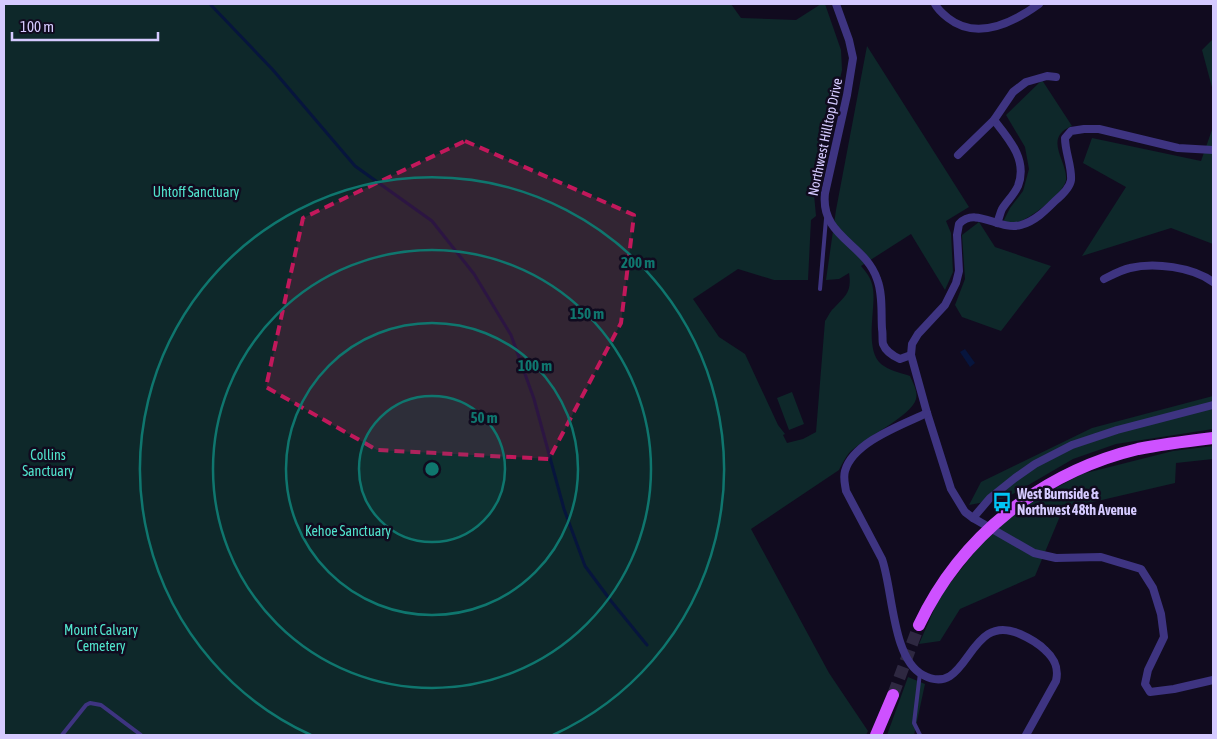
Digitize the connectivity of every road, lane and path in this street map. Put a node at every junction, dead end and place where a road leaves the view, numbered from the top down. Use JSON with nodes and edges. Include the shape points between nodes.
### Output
{"nodes":[{"id":1,"x":836,"y":4,"type":"edge"},
{"id":2,"x":935,"y":4,"type":"edge"},
{"id":3,"x":1039,"y":4,"type":"edge"},
{"id":4,"x":1056,"y":77,"type":"dead end"},
{"id":5,"x":994,"y":120,"type":"junction"},
{"id":6,"x":1213,"y":150,"type":"edge"},
{"id":7,"x":958,"y":155,"type":"dead end"},
{"id":8,"x":826,"y":216,"type":"junction"},
{"id":9,"x":997,"y":223,"type":"junction"},
{"id":10,"x":1104,"y":279,"type":"dead end"},
{"id":11,"x":1213,"y":282,"type":"edge"},
{"id":12,"x":820,"y":289,"type":"dead end"},
{"id":13,"x":911,"y":355,"type":"junction"},
{"id":14,"x":1213,"y":406,"type":"edge"},
{"id":15,"x":927,"y":413,"type":"junction"},
{"id":16,"x":1213,"y":438,"type":"edge"},
{"id":17,"x":973,"y":518,"type":"junction"},
{"id":18,"x":989,"y":527,"type":"junction"},
{"id":19,"x":919,"y":625,"type":"tunnel mouth"},
{"id":20,"x":920,"y":673,"type":"junction"},
{"id":21,"x":1213,"y":680,"type":"edge"},
{"id":22,"x":893,"y":694,"type":"tunnel mouth"},
{"id":23,"x":62,"y":735,"type":"edge"},
{"id":24,"x":142,"y":735,"type":"edge"},
{"id":25,"x":876,"y":735,"type":"edge"},
{"id":26,"x":920,"y":735,"type":"edge"},
{"id":27,"x":1026,"y":735,"type":"edge"}],
"edges":[{"from":1,"to":8,"type":"street","name":"Northwest Hilltop Drive","via":[[853,58],[824,193]]},
{"from":2,"to":3,"type":"street","via":[[953,22],[976,30],[1006,23]]},
{"from":4,"to":5,"type":"street","via":[[1026,82],[1013,92]]},
{"from":5,"to":7,"type":"street"},
{"from":5,"to":9,"type":"street","via":[[1015,148],[1020,164],[1018,186],[1002,208]]},
{"from":6,"to":9,"type":"street","via":[[1178,148],[1098,129],[1071,131],[1065,138],[1071,182],[1063,194],[1039,216],[1020,225],[1006,227]]},
{"from":8,"to":12,"type":"lane"},
{"from":8,"to":13,"type":"street","name":"Northwest Hilltop Drive","via":[[877,277],[883,345],[900,359]]},
{"from":9,"to":13,"type":"street","via":[[969,217],[959,224],[956,283],[945,305],[918,334],[912,344]]},
{"from":10,"to":11,"type":"street","via":[[1130,268],[1162,266],[1196,272]]},
{"from":13,"to":15,"type":"street"},
{"from":14,"to":17,"type":"street","via":[[1072,445],[1034,464],[1015,478],[990,498]]},
{"from":15,"to":17,"type":"street","via":[[951,488],[965,512]]},
{"from":15,"to":20,"type":"street","via":[[859,449],[848,464],[844,481],[886,570],[896,625],[906,656]]},
{"from":16,"to":18,"type":"main road","via":[[1138,449],[1102,460],[1047,486]]},
{"from":17,"to":18,"type":"street"},
{"from":18,"to":19,"type":"main road","via":[[951,570]]},
{"from":18,"to":21,"type":"street","via":[[1034,553],[1056,558],[1102,558],[1141,569],[1153,588],[1164,636],[1148,670],[1145,684],[1150,692]]},
{"from":20,"to":26,"type":"lane","via":[[914,723]]},
{"from":20,"to":27,"type":"street","via":[[938,679],[952,675],[979,641],[996,630],[1013,631],[1031,639],[1051,655],[1058,674],[1053,689]]},
{"from":22,"to":25,"type":"main road"},
{"from":23,"to":24,"type":"lane","via":[[86,705],[95,703],[101,704]]}]}
